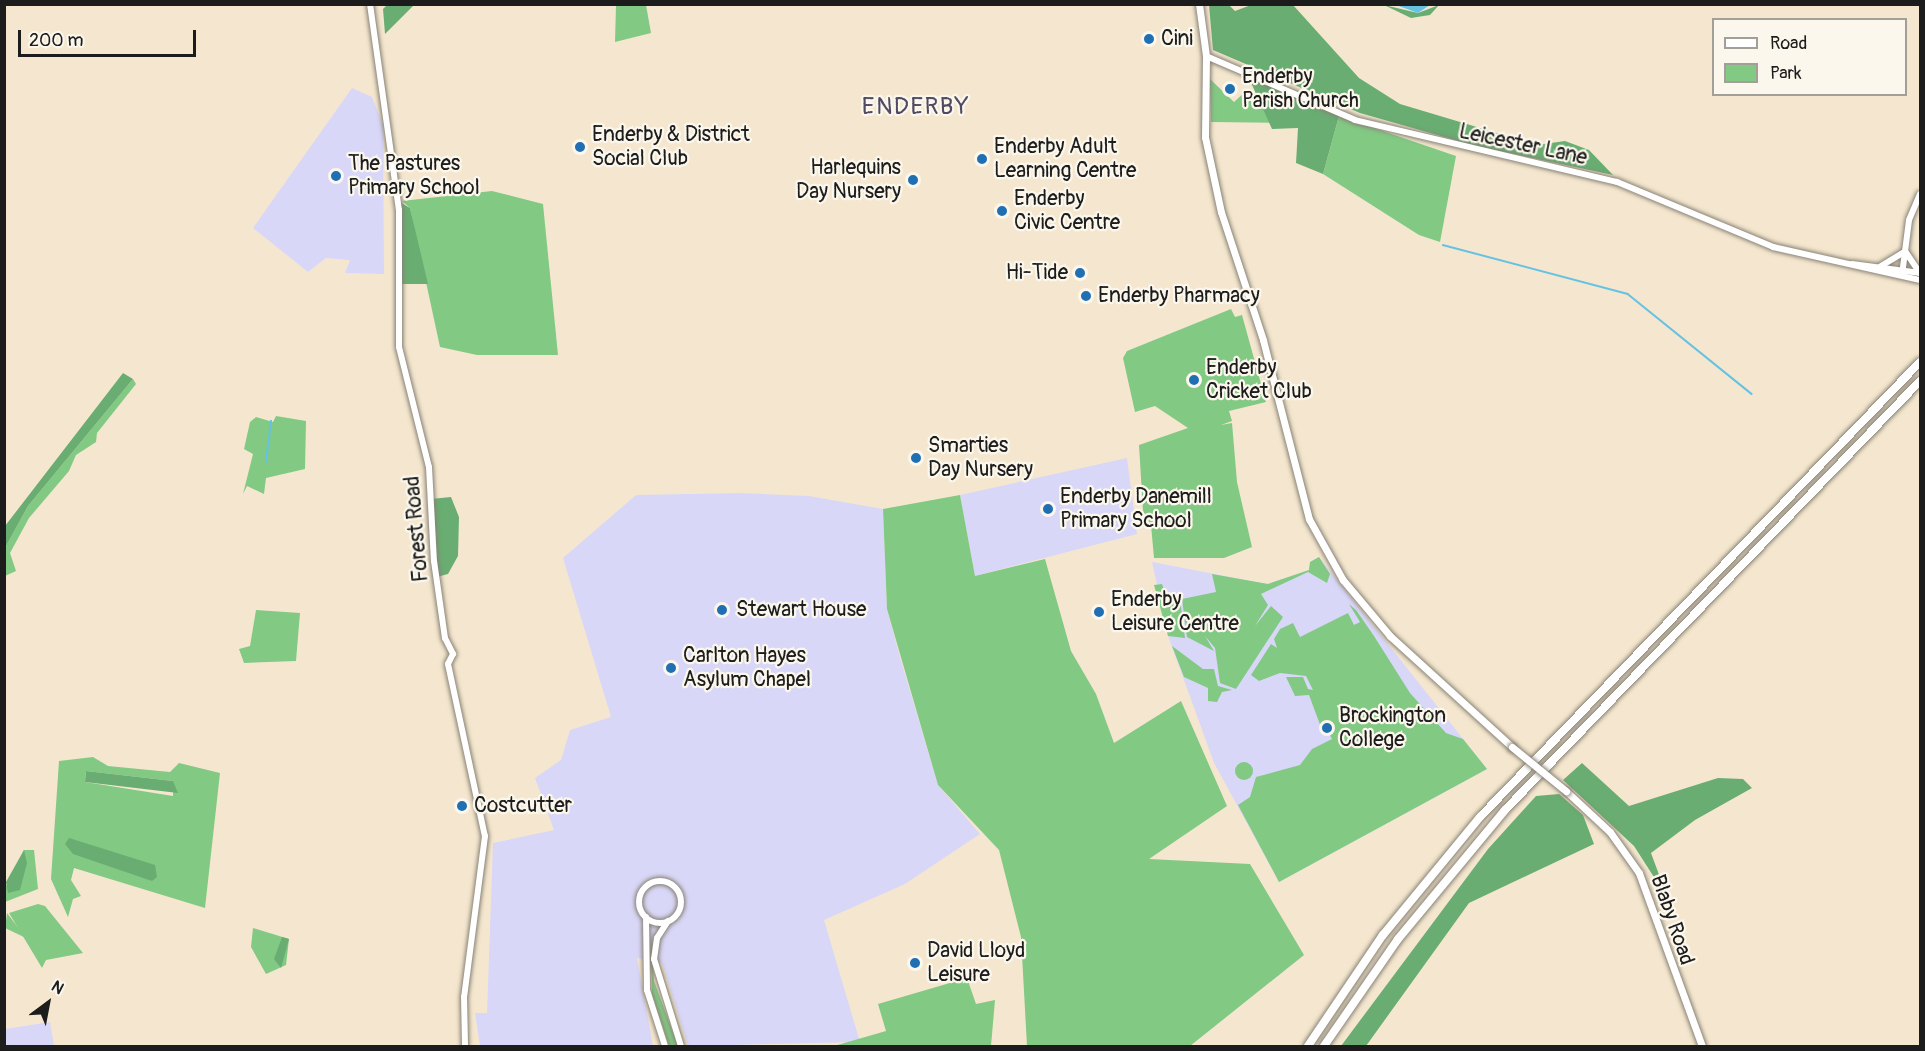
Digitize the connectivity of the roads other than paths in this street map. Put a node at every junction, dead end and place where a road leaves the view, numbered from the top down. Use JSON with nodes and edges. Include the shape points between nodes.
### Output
{"nodes":[{"id":1,"x":370,"y":4,"type":"edge"},
{"id":2,"x":1199,"y":4,"type":"edge"},
{"id":3,"x":1206,"y":56,"type":"junction"},
{"id":4,"x":1920,"y":194,"type":"edge"},
{"id":5,"x":1905,"y":251,"type":"junction"},
{"id":6,"x":1834,"y":262,"type":"junction"},
{"id":7,"x":1876,"y":267,"type":"junction"},
{"id":8,"x":1920,"y":273,"type":"edge"},
{"id":9,"x":1902,"y":274,"type":"junction"},
{"id":10,"x":1920,"y":280,"type":"edge"},
{"id":11,"x":1920,"y":362,"type":"edge"},
{"id":12,"x":1920,"y":381,"type":"edge"},
{"id":13,"x":646,"y":917,"type":"junction"},
{"id":14,"x":668,"y":921,"type":"junction"},
{"id":15,"x":465,"y":1047,"type":"edge"},
{"id":16,"x":665,"y":1047,"type":"edge"},
{"id":17,"x":681,"y":1047,"type":"edge"},
{"id":18,"x":1308,"y":1047,"type":"edge"},
{"id":19,"x":1324,"y":1047,"type":"edge"},
{"id":20,"x":1702,"y":1047,"type":"edge"}],
"edges":[{"from":1,"to":15,"type":"street","name":"Forest Road","via":[[399,210],[399,347],[429,467],[434,561],[445,638],[453,654],[448,664],[485,836],[464,997]]},
{"from":2,"to":3,"type":"main road","name":"Blaby Road"},
{"from":3,"to":6,"type":"street","name":"Leicester Lane","via":[[1355,120],[1617,182],[1773,248]]},
{"from":3,"to":20,"type":"main road","name":"Blaby Road","bridge":true,"via":[[1205,137],[1221,212],[1263,340],[1309,519],[1343,580],[1390,636],[1610,832],[1639,873]]},
{"from":4,"to":5,"type":"street","via":[[1909,220]]},
{"from":5,"to":7,"type":"street","via":[[1894,263]]},
{"from":5,"to":8,"type":"street"},
{"from":5,"to":9,"type":"street"},
{"from":6,"to":7,"type":"street","name":"Leicester Lane"},
{"from":6,"to":9,"type":"street","name":"Leicester Lane"},
{"from":7,"to":9,"type":"street","name":"Leicester Lane"},
{"from":8,"to":9,"type":"street","name":"Leicester Lane"},
{"from":9,"to":10,"type":"street","name":"Leicester Lane"},
{"from":11,"to":18,"type":"highway","via":[[1480,817],[1383,935]]},
{"from":12,"to":19,"type":"highway","via":[[1497,818],[1398,939]]},
{"from":13,"to":14,"type":"street"},
{"from":13,"to":14,"type":"street","via":[[641,892],[663,880],[681,897],[679,912]]},
{"from":13,"to":16,"type":"street","via":[[647,990]]},
{"from":14,"to":17,"type":"street","via":[[657,938],[655,965]]}]}
